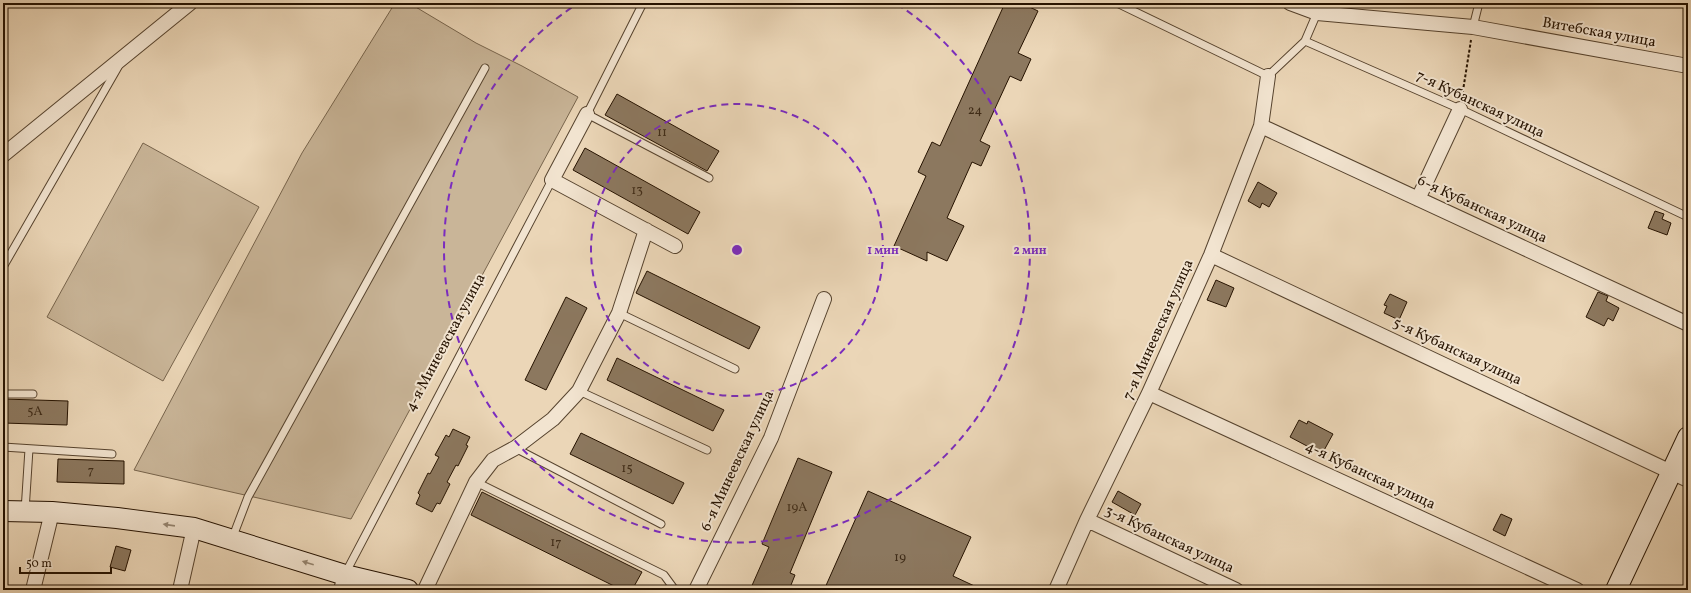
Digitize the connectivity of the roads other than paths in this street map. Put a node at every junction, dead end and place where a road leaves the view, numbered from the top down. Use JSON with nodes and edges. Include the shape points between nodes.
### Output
{"nodes":[{"id":1,"x":190,"y":3,"type":"edge"},
{"id":2,"x":642,"y":3,"type":"edge"},
{"id":3,"x":1117,"y":3,"type":"edge"},
{"id":4,"x":1290,"y":3,"type":"edge"},
{"id":5,"x":1479,"y":3,"type":"edge"},
{"id":6,"x":1317,"y":13,"type":"junction"},
{"id":7,"x":1473,"y":27,"type":"junction"},
{"id":8,"x":1305,"y":41,"type":"junction"},
{"id":9,"x":123,"y":58,"type":"junction"},
{"id":10,"x":1688,"y":66,"type":"edge"},
{"id":11,"x":485,"y":68,"type":"dead end"},
{"id":12,"x":1268,"y":76,"type":"junction"},
{"id":13,"x":1460,"y":109,"type":"junction"},
{"id":14,"x":587,"y":114,"type":"junction"},
{"id":15,"x":1261,"y":126,"type":"junction"},
{"id":16,"x":3,"y":155,"type":"edge"},
{"id":17,"x":709,"y":178,"type":"dead end"},
{"id":18,"x":552,"y":180,"type":"junction"},
{"id":19,"x":1418,"y":199,"type":"junction"},
{"id":20,"x":1688,"y":216,"type":"edge"},
{"id":21,"x":646,"y":230,"type":"junction"},
{"id":22,"x":675,"y":246,"type":"dead end"},
{"id":23,"x":1211,"y":255,"type":"junction"},
{"id":24,"x":3,"y":267,"type":"edge"},
{"id":25,"x":824,"y":299,"type":"dead end"},
{"id":26,"x":619,"y":313,"type":"junction"},
{"id":27,"x":1688,"y":324,"type":"edge"},
{"id":28,"x":735,"y":369,"type":"dead end"},
{"id":29,"x":579,"y":391,"type":"junction"},
{"id":30,"x":3,"y":394,"type":"edge"},
{"id":31,"x":33,"y":394,"type":"dead end"},
{"id":32,"x":1150,"y":394,"type":"junction"},
{"id":33,"x":1688,"y":437,"type":"edge"},
{"id":34,"x":3,"y":447,"type":"edge"},
{"id":35,"x":515,"y":448,"type":"junction"},
{"id":36,"x":29,"y":449,"type":"junction"},
{"id":37,"x":707,"y":450,"type":"dead end"},
{"id":38,"x":112,"y":454,"type":"dead end"},
{"id":39,"x":1680,"y":476,"type":"edge"},
{"id":40,"x":476,"y":482,"type":"junction"},
{"id":41,"x":3,"y":511,"type":"edge"},
{"id":42,"x":25,"y":511,"type":"junction"},
{"id":43,"x":52,"y":512,"type":"junction"},
{"id":44,"x":1087,"y":520,"type":"junction"},
{"id":45,"x":661,"y":524,"type":"dead end"},
{"id":46,"x":194,"y":528,"type":"junction"},
{"id":47,"x":232,"y":540,"type":"junction"},
{"id":48,"x":343,"y":582,"type":"edge"},
{"id":49,"x":33,"y":590,"type":"edge"},
{"id":50,"x":180,"y":590,"type":"edge"},
{"id":51,"x":408,"y":590,"type":"edge"},
{"id":52,"x":425,"y":590,"type":"edge"},
{"id":53,"x":675,"y":590,"type":"edge"},
{"id":54,"x":696,"y":590,"type":"edge"},
{"id":55,"x":1056,"y":590,"type":"edge"},
{"id":56,"x":1236,"y":590,"type":"edge"},
{"id":57,"x":1577,"y":590,"type":"edge"},
{"id":58,"x":1616,"y":590,"type":"edge"}],
"edges":[{"from":1,"to":9,"type":"street"},
{"from":2,"to":14,"type":"lane"},
{"from":3,"to":12,"type":"lane"},
{"from":4,"to":6,"type":"street","name":"Витебская улица"},
{"from":5,"to":7,"type":"lane"},
{"from":6,"to":7,"type":"street","name":"Витебская улица"},
{"from":6,"to":8,"type":"lane"},
{"from":7,"to":10,"type":"street","name":"Витебская улица"},
{"from":8,"to":12,"type":"lane"},
{"from":8,"to":13,"type":"lane","name":"7-я Кубанская улица"},
{"from":9,"to":16,"type":"street"},
{"from":9,"to":24,"type":"lane"},
{"from":11,"to":47,"type":"lane","via":[[248,497]]},
{"from":12,"to":15,"type":"street","name":"7-я Минеевская улица"},
{"from":13,"to":19,"type":"street"},
{"from":13,"to":20,"type":"lane","name":"7-я Кубанская улица"},
{"from":14,"to":17,"type":"lane"},
{"from":14,"to":18,"type":"street","name":"4-я Минеевская улица"},
{"from":15,"to":19,"type":"street","name":"6-я Кубанская улица"},
{"from":15,"to":23,"type":"street","name":"7-я Минеевская улица"},
{"from":18,"to":21,"type":"street"},
{"from":18,"to":48,"type":"lane","name":"4-я Минеевская улица"},
{"from":19,"to":27,"type":"street","name":"6-я Кубанская улица"},
{"from":21,"to":22,"type":"street"},
{"from":21,"to":26,"type":"street"},
{"from":23,"to":32,"type":"street","name":"7-я Минеевская улица"},
{"from":23,"to":39,"type":"street","name":"5-я Кубанская улица"},
{"from":25,"to":54,"type":"street","name":"6-я Минеевская улица","via":[[771,438]]},
{"from":26,"to":28,"type":"lane"},
{"from":26,"to":29,"type":"street"},
{"from":29,"to":35,"type":"street","via":[[553,419]]},
{"from":29,"to":37,"type":"lane"},
{"from":30,"to":31,"type":"lane"},
{"from":32,"to":44,"type":"street","name":"7-я Минеевская улица"},
{"from":32,"to":57,"type":"street","name":"4-я Кубанская улица"},
{"from":33,"to":39,"type":"street"},
{"from":34,"to":36,"type":"lane"},
{"from":35,"to":40,"type":"street","via":[[493,460]]},
{"from":35,"to":45,"type":"lane"},
{"from":36,"to":38,"type":"lane"},
{"from":36,"to":42,"type":"lane"},
{"from":39,"to":58,"type":"street"},
{"from":40,"to":52,"type":"street"},
{"from":40,"to":53,"type":"lane","via":[[664,576]]},
{"from":41,"to":42,"type":"street"},
{"from":42,"to":43,"type":"street"},
{"from":46,"to":43,"type":"street","one_way":true},
{"from":43,"to":49,"type":"street"},
{"from":44,"to":55,"type":"street","name":"7-я Минеевская улица"},
{"from":44,"to":56,"type":"street","name":"3-я Кубанская улица"},
{"from":46,"to":47,"type":"street"},
{"from":46,"to":50,"type":"street"},
{"from":48,"to":47,"type":"street","one_way":true},
{"from":48,"to":51,"type":"street"}]}
